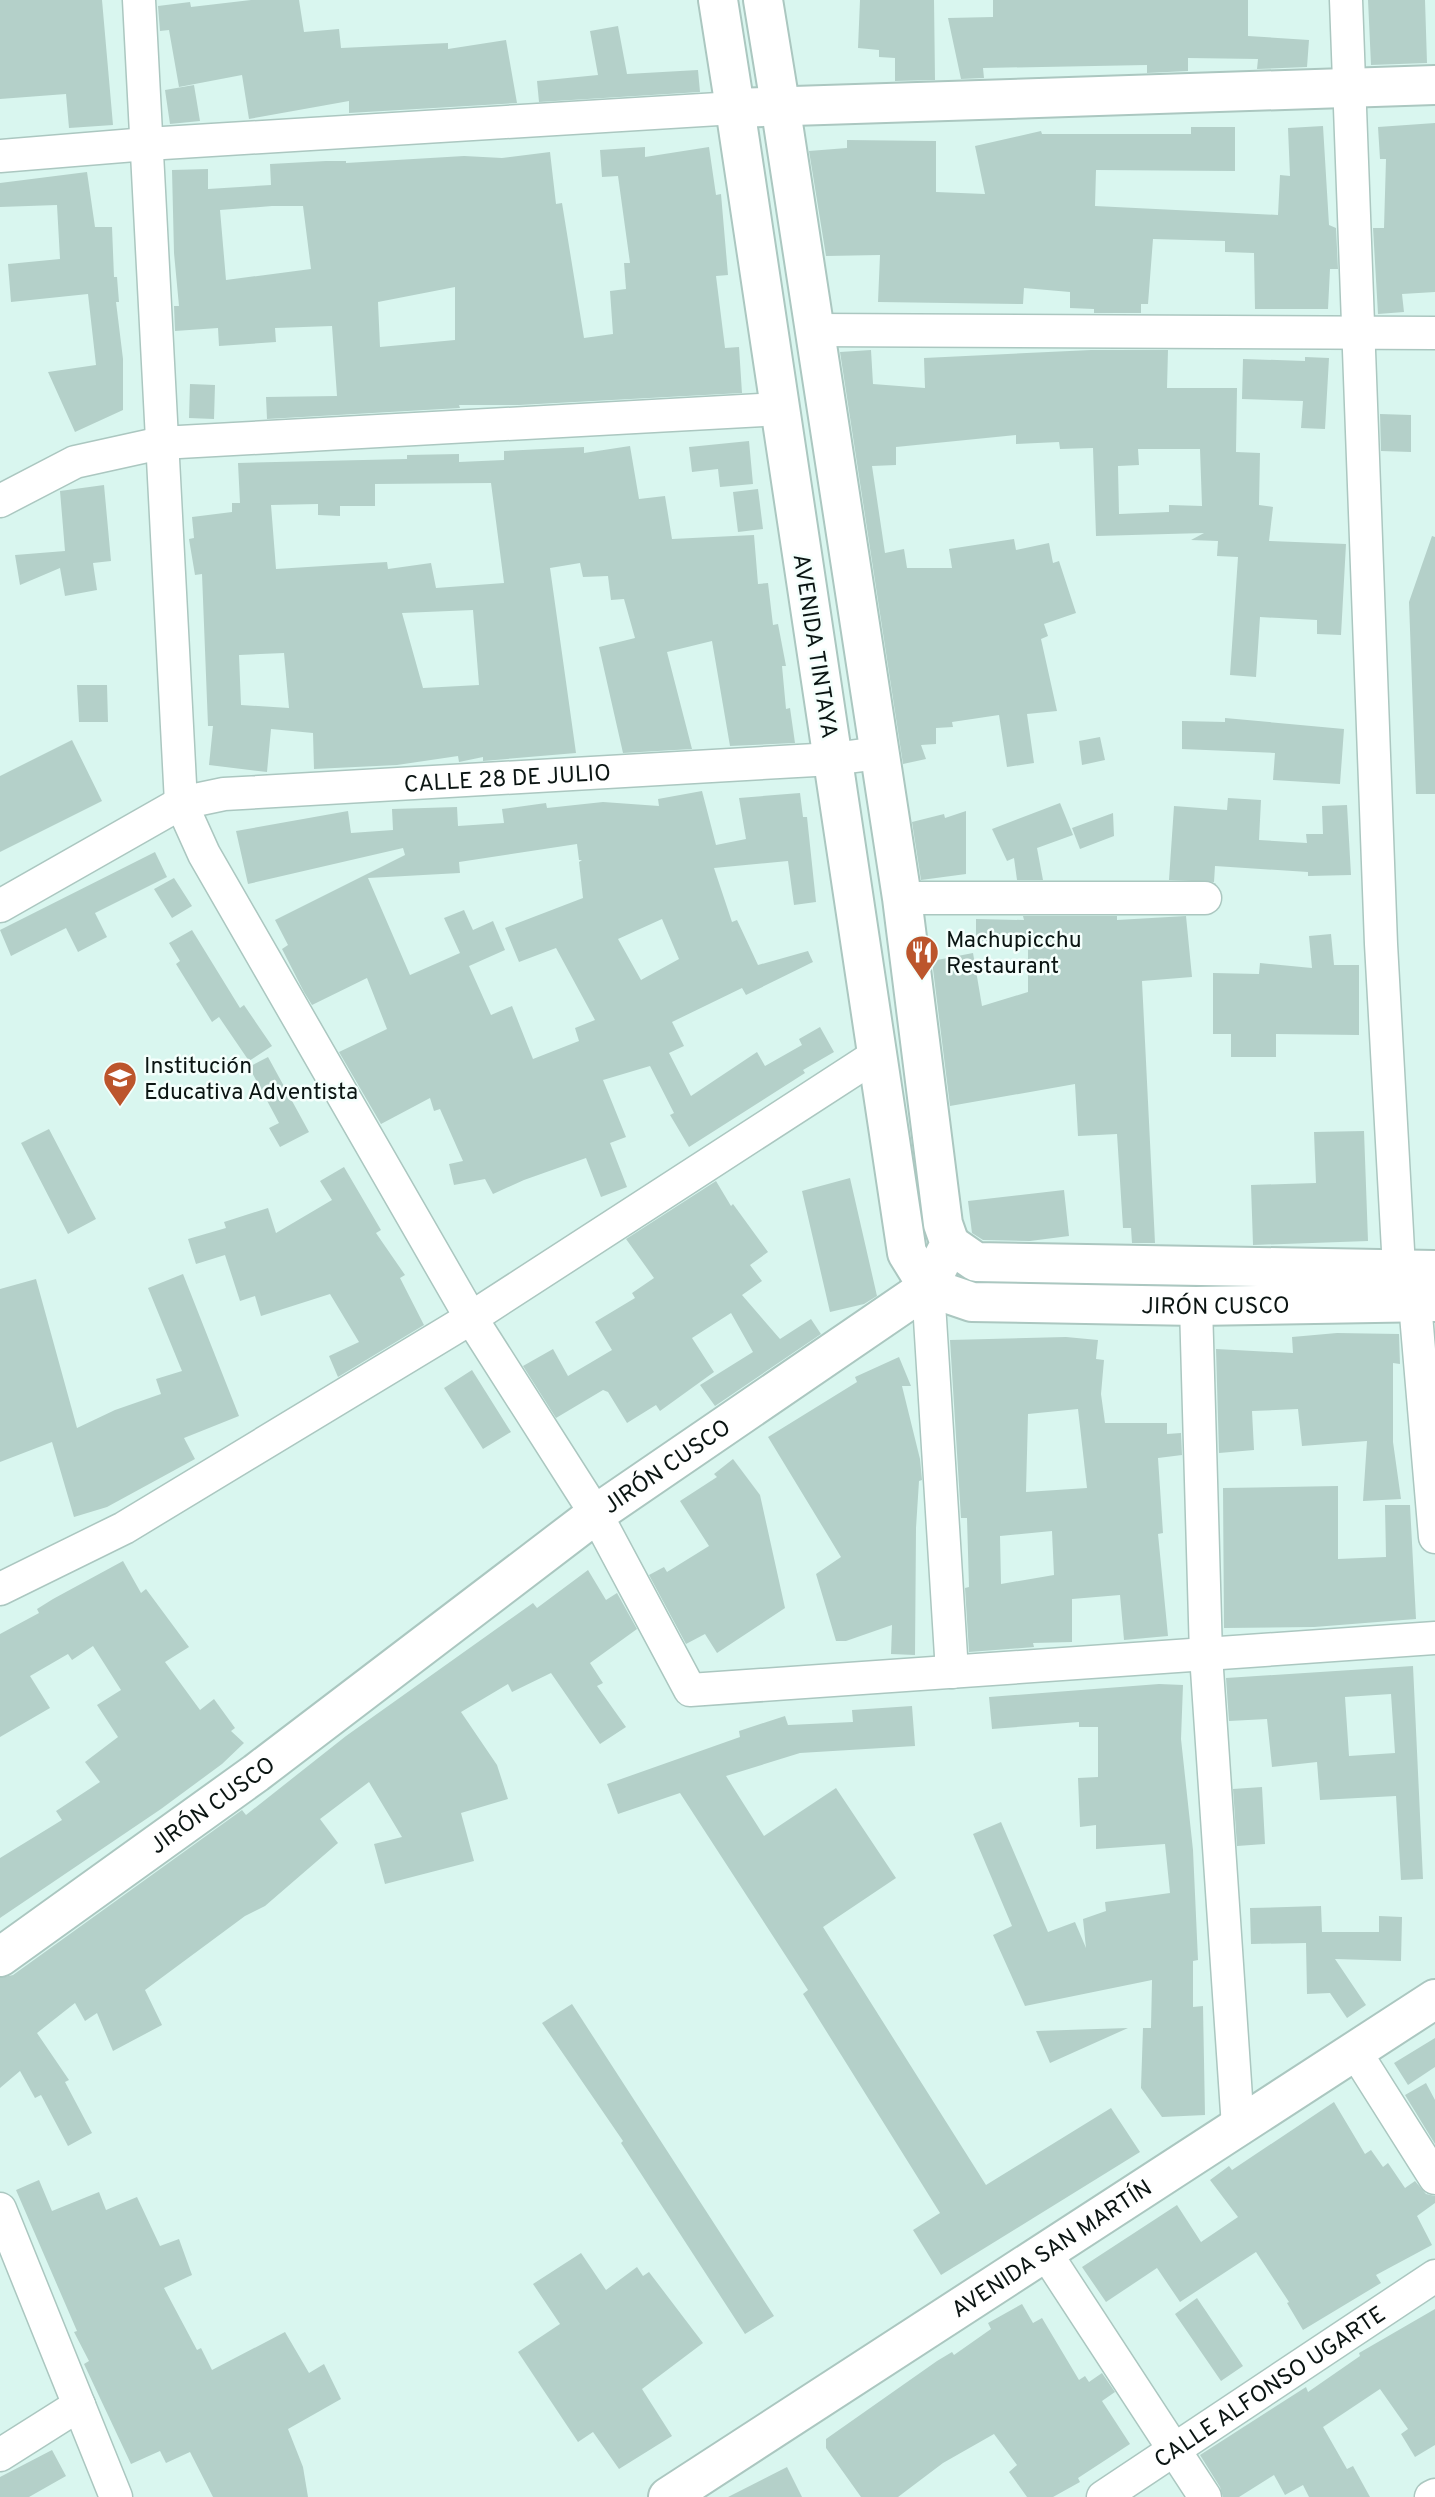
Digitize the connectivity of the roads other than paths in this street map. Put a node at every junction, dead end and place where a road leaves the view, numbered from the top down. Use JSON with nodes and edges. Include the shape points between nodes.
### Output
{"nodes":[{"id":1,"x":139,"y":0,"type":"edge"},
{"id":2,"x":718,"y":0,"type":"edge"},
{"id":3,"x":763,"y":0,"type":"edge"},
{"id":4,"x":1346,"y":0,"type":"edge"},
{"id":5,"x":1435,"y":85,"type":"edge"},
{"id":6,"x":1350,"y":88,"type":"junction"},
{"id":7,"x":780,"y":104,"type":"junction"},
{"id":8,"x":735,"y":108,"type":"junction"},
{"id":9,"x":147,"y":144,"type":"junction"},
{"id":10,"x":0,"y":156,"type":"edge"},
{"id":11,"x":814,"y":330,"type":"junction"},
{"id":12,"x":1359,"y":333,"type":"junction"},
{"id":13,"x":1435,"y":333,"type":"edge"},
{"id":14,"x":780,"y":409,"type":"junction"},
{"id":15,"x":161,"y":443,"type":"junction"},
{"id":16,"x":0,"y":501,"type":"edge"},
{"id":17,"x":879,"y":753,"type":"junction"},
{"id":18,"x":833,"y":759,"type":"junction"},
{"id":19,"x":181,"y":803,"type":"junction"},
{"id":20,"x":902,"y":898,"type":"junction"},
{"id":21,"x":1205,"y":898,"type":"dead end"},
{"id":22,"x":0,"y":906,"type":"edge"},
{"id":23,"x":875,"y":1056,"type":"junction"},
{"id":24,"x":950,"y":1244,"type":"junction"},
{"id":25,"x":1417,"y":1269,"type":"edge"},
{"id":26,"x":928,"y":1287,"type":"junction"},
{"id":27,"x":1425,"y":1303,"type":"edge"},
{"id":28,"x":1196,"y":1306,"type":"junction"},
{"id":29,"x":471,"y":1318,"type":"junction"},
{"id":30,"x":596,"y":1514,"type":"junction"},
{"id":31,"x":1435,"y":1536,"type":"edge"},
{"id":32,"x":0,"y":1589,"type":"edge"},
{"id":33,"x":1435,"y":1638,"type":"edge"},
{"id":34,"x":1206,"y":1655,"type":"junction"},
{"id":35,"x":952,"y":1672,"type":"junction"},
{"id":36,"x":0,"y":1957,"type":"edge"},
{"id":37,"x":1435,"y":1999,"type":"edge"},
{"id":38,"x":1356,"y":2053,"type":"junction"},
{"id":39,"x":1238,"y":2127,"type":"junction"},
{"id":40,"x":1435,"y":2178,"type":"edge"},
{"id":41,"x":0,"y":2208,"type":"edge"},
{"id":42,"x":1045,"y":2252,"type":"junction"},
{"id":43,"x":1435,"y":2276,"type":"edge"},
{"id":44,"x":79,"y":2404,"type":"junction"},
{"id":45,"x":1174,"y":2451,"type":"junction"},
{"id":46,"x":0,"y":2455,"type":"edge"},
{"id":47,"x":117,"y":2497,"type":"edge"},
{"id":48,"x":668,"y":2497,"type":"edge"},
{"id":49,"x":1103,"y":2497,"type":"edge"},
{"id":50,"x":1205,"y":2497,"type":"edge"}],
"edges":[{"from":1,"to":9,"type":"street"},
{"from":2,"to":8,"type":"main road","name":"AVENIDA TINTAYA"},
{"from":3,"to":7,"type":"main road","name":"AVENIDA TINTAYA"},
{"from":4,"to":6,"type":"street"},
{"from":5,"to":6,"type":"main road"},
{"from":6,"to":7,"type":"main road"},
{"from":6,"to":12,"type":"street"},
{"from":7,"to":8,"type":"main road"},
{"from":7,"to":11,"type":"main road","name":"AVENIDA TINTAYA"},
{"from":8,"to":9,"type":"street"},
{"from":8,"to":14,"type":"main road","name":"AVENIDA TINTAYA"},
{"from":9,"to":10,"type":"street"},
{"from":9,"to":15,"type":"street"},
{"from":11,"to":12,"type":"street"},
{"from":11,"to":17,"type":"main road","name":"AVENIDA TINTAYA"},
{"from":12,"to":13,"type":"street"},
{"from":12,"to":25,"type":"street","via":[[1381,944]]},
{"from":14,"to":15,"type":"street"},
{"from":14,"to":18,"type":"main road","name":"AVENIDA TINTAYA"},
{"from":15,"to":16,"type":"street","via":[[75,462]]},
{"from":15,"to":19,"type":"street"},
{"from":17,"to":18,"type":"street","name":"CALLE 28 DE JULIO"},
{"from":17,"to":20,"type":"main road","name":"AVENIDA TINTAYA"},
{"from":18,"to":19,"type":"street","name":"CALLE 28 DE JULIO","via":[[224,794]]},
{"from":18,"to":23,"type":"main road","name":"AVENIDA TINTAYA"},
{"from":19,"to":22,"type":"street","name":"CALLE 28 DE JULIO"},
{"from":19,"to":29,"type":"street","via":[[204,854]]},
{"from":20,"to":21,"type":"street"},
{"from":20,"to":24,"type":"main road","name":"AVENIDA TINTAYA","via":[[943,1224]]},
{"from":23,"to":26,"type":"main road","name":"AVENIDA TINTAYA","via":[[907,1253]]},
{"from":23,"to":29,"type":"street"},
{"from":24,"to":25,"type":"main road","name":"JIRÓN CUSCO","via":[[976,1262]]},
{"from":24,"to":26,"type":"main road"},
{"from":26,"to":28,"type":"main road","name":"JIRÓN CUSCO","via":[[972,1303]]},
{"from":26,"to":30,"type":"main road","name":"JIRÓN CUSCO"},
{"from":26,"to":35,"type":"street"},
{"from":27,"to":28,"type":"main road","name":"JIRÓN CUSCO"},
{"from":27,"to":31,"type":"street"},
{"from":28,"to":34,"type":"street"},
{"from":29,"to":30,"type":"street"},
{"from":29,"to":32,"type":"street","via":[[124,1528]]},
{"from":30,"to":35,"type":"street","via":[[690,1690]]},
{"from":30,"to":36,"type":"main road","name":"JIRÓN CUSCO","via":[[256,1773]]},
{"from":33,"to":34,"type":"street"},
{"from":34,"to":35,"type":"street"},
{"from":34,"to":39,"type":"street"},
{"from":37,"to":38,"type":"main road","name":"AVENIDA SAN MARTÍN"},
{"from":38,"to":39,"type":"main road","name":"AVENIDA SAN MARTÍN"},
{"from":38,"to":40,"type":"street"},
{"from":39,"to":42,"type":"main road","name":"AVENIDA SAN MARTÍN"},
{"from":41,"to":44,"type":"street"},
{"from":42,"to":45,"type":"street"},
{"from":42,"to":48,"type":"main road","name":"AVENIDA SAN MARTÍN"},
{"from":43,"to":45,"type":"street","name":"CALLE ALFONSO UGARTE"},
{"from":44,"to":46,"type":"street"},
{"from":44,"to":47,"type":"street"},
{"from":45,"to":49,"type":"street","name":"CALLE ALFONSO UGARTE"},
{"from":45,"to":50,"type":"street"}]}
